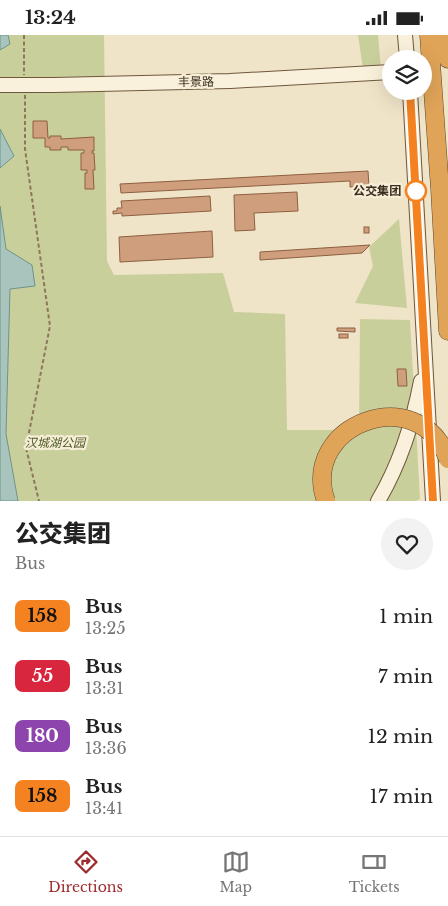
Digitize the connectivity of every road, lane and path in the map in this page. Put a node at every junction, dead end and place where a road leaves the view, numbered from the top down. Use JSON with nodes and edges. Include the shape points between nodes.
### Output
{"nodes":[{"id":1,"x":24,"y":35,"type":"edge"},
{"id":2,"x":406,"y":35,"type":"edge"},
{"id":3,"x":429,"y":35,"type":"edge"},
{"id":4,"x":446,"y":35,"type":"edge"},
{"id":5,"x":407,"y":50,"type":"edge"},
{"id":6,"x":448,"y":59,"type":"edge"},
{"id":7,"x":382,"y":72,"type":"edge"},
{"id":8,"x":24,"y":83,"type":"dead end"},
{"id":9,"x":0,"y":85,"type":"edge"},
{"id":10,"x":24,"y":92,"type":"dead end"},
{"id":11,"x":410,"y":100,"type":"edge"},
{"id":12,"x":448,"y":331,"type":"edge"},
{"id":13,"x":425,"y":361,"type":"junction"},
{"id":14,"x":448,"y":459,"type":"edge"},
{"id":15,"x":38,"y":501,"type":"edge"},
{"id":16,"x":326,"y":501,"type":"edge"},
{"id":17,"x":378,"y":501,"type":"edge"},
{"id":18,"x":433,"y":501,"type":"edge"}],
"edges":[{"from":1,"to":8,"type":"path"},
{"from":2,"to":5,"type":"main road"},
{"from":3,"to":12,"type":"highway"},
{"from":4,"to":6,"type":"highway"},
{"from":7,"to":9,"type":"main road","name":"丰景路","bridge":true,"via":[[230,81]]},
{"from":10,"to":15,"type":"path","via":[[25,149],[50,326],[26,448]]},
{"from":11,"to":13,"type":"main road"},
{"from":13,"to":17,"type":"main road","via":[[412,423],[401,456]]},
{"from":13,"to":18,"type":"main road"},
{"from":14,"to":16,"type":"highway","bridge":true,"via":[[440,443],[424,427],[403,418],[369,419],[349,429],[333,445],[322,477]]}]}
